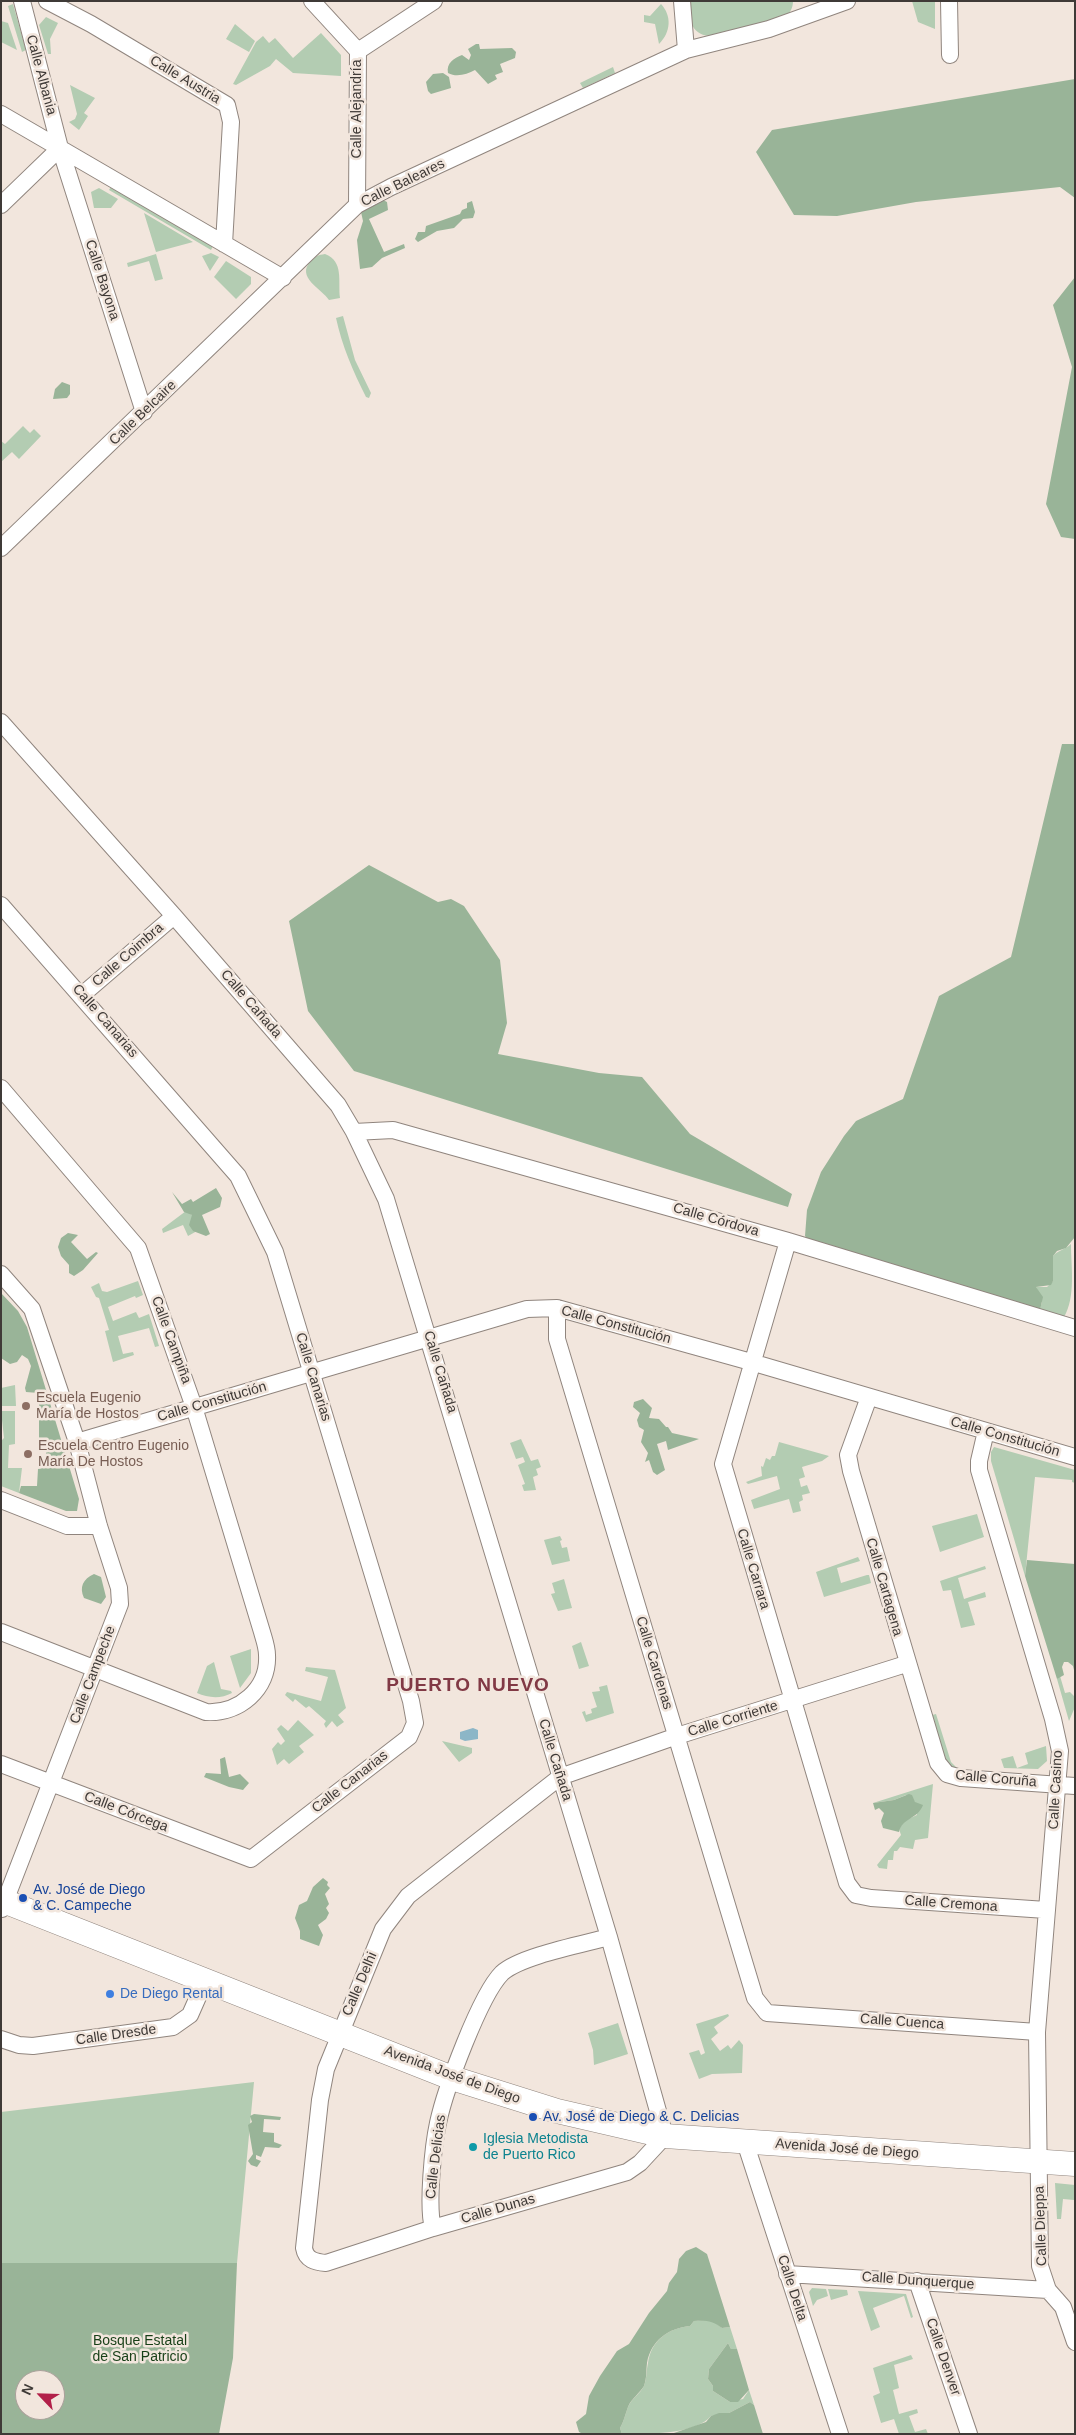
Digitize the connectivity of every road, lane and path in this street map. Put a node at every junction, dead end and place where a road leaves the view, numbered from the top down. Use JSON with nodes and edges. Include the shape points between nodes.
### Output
{"nodes":[{"id":1,"x":22,"y":1,"type":"edge"},
{"id":2,"x":47,"y":1,"type":"edge"},
{"id":3,"x":312,"y":1,"type":"edge"},
{"id":4,"x":434,"y":1,"type":"edge"},
{"id":5,"x":682,"y":1,"type":"edge"},
{"id":6,"x":847,"y":1,"type":"edge"},
{"id":7,"x":949,"y":1,"type":"edge"},
{"id":8,"x":686,"y":50,"type":"junction"},
{"id":9,"x":358,"y":51,"type":"junction"},
{"id":10,"x":950,"y":55,"type":"dead end"},
{"id":11,"x":1,"y":114,"type":"edge"},
{"id":12,"x":60,"y":148,"type":"junction"},
{"id":13,"x":1,"y":204,"type":"edge"},
{"id":14,"x":357,"y":205,"type":"junction"},
{"id":15,"x":224,"y":244,"type":"junction"},
{"id":16,"x":283,"y":278,"type":"junction"},
{"id":17,"x":144,"y":412,"type":"junction"},
{"id":18,"x":1,"y":548,"type":"edge"},
{"id":19,"x":1,"y":722,"type":"edge"},
{"id":20,"x":1,"y":906,"type":"edge"},
{"id":21,"x":174,"y":916,"type":"junction"},
{"id":22,"x":82,"y":995,"type":"junction"},
{"id":23,"x":1,"y":1088,"type":"edge"},
{"id":24,"x":354,"y":1132,"type":"junction"},
{"id":25,"x":788,"y":1240,"type":"junction"},
{"id":26,"x":1,"y":1274,"type":"edge"},
{"id":27,"x":557,"y":1308,"type":"junction"},
{"id":28,"x":1075,"y":1328,"type":"edge"},
{"id":29,"x":430,"y":1338,"type":"junction"},
{"id":30,"x":751,"y":1362,"type":"junction"},
{"id":31,"x":312,"y":1373,"type":"junction"},
{"id":32,"x":869,"y":1397,"type":"junction"},
{"id":33,"x":194,"y":1407,"type":"junction"},
{"id":34,"x":986,"y":1431,"type":"junction"},
{"id":35,"x":77,"y":1442,"type":"junction"},
{"id":36,"x":1075,"y":1457,"type":"edge"},
{"id":37,"x":1,"y":1500,"type":"edge"},
{"id":38,"x":99,"y":1526,"type":"junction"},
{"id":39,"x":1,"y":1632,"type":"edge"},
{"id":40,"x":906,"y":1664,"type":"junction"},
{"id":41,"x":96,"y":1670,"type":"junction"},
{"id":42,"x":794,"y":1701,"type":"junction"},
{"id":43,"x":677,"y":1736,"type":"junction"},
{"id":44,"x":1,"y":1764,"type":"edge"},
{"id":45,"x":947,"y":1774,"type":"joint"},
{"id":46,"x":560,"y":1777,"type":"junction"},
{"id":47,"x":51,"y":1784,"type":"junction"},
{"id":48,"x":1067,"y":1785,"type":"edge"},
{"id":49,"x":251,"y":1859,"type":"joint"},
{"id":50,"x":856,"y":1895,"type":"joint"},
{"id":51,"x":2,"y":1905,"type":"edge"},
{"id":52,"x":1046,"y":1910,"type":"junction"},
{"id":53,"x":609,"y":1937,"type":"junction"},
{"id":54,"x":205,"y":1981,"type":"junction"},
{"id":55,"x":768,"y":2012,"type":"joint"},
{"id":56,"x":1037,"y":2032,"type":"junction"},
{"id":57,"x":339,"y":2034,"type":"junction"},
{"id":58,"x":1,"y":2039,"type":"edge"},
{"id":59,"x":452,"y":2078,"type":"junction"},
{"id":60,"x":665,"y":2136,"type":"junction"},
{"id":61,"x":745,"y":2142,"type":"junction"},
{"id":62,"x":1039,"y":2161,"type":"junction"},
{"id":63,"x":1075,"y":2164,"type":"edge"},
{"id":64,"x":433,"y":2228,"type":"junction"},
{"id":65,"x":319,"y":2262,"type":"joint"},
{"id":66,"x":787,"y":2274,"type":"junction"},
{"id":67,"x":917,"y":2280,"type":"junction"},
{"id":68,"x":1048,"y":2290,"type":"junction"},
{"id":69,"x":1069,"y":2307,"type":"edge"},
{"id":70,"x":1075,"y":2342,"type":"edge"},
{"id":71,"x":840,"y":2434,"type":"edge"},
{"id":72,"x":969,"y":2434,"type":"edge"}],
"edges":[{"from":1,"to":12,"type":"street","name":"Calle Albania"},
{"from":2,"to":15,"type":"street","name":"Calle Austria","via":[[227,105],[231,122]]},
{"from":3,"to":9,"type":"street","name":"Calle Alejandría"},
{"from":4,"to":9,"type":"street"},
{"from":5,"to":8,"type":"street"},
{"from":6,"to":8,"type":"street","name":"Calle Baleares","via":[[769,29]]},
{"from":7,"to":10,"type":"street"},
{"from":8,"to":14,"type":"street","name":"Calle Baleares"},
{"from":9,"to":14,"type":"street","name":"Calle Alejandría"},
{"from":11,"to":12,"type":"street"},
{"from":12,"to":13,"type":"street"},
{"from":12,"to":15,"type":"street"},
{"from":12,"to":17,"type":"street","name":"Calle Bayona"},
{"from":14,"to":16,"type":"street","name":"Calle Baleares"},
{"from":15,"to":16,"type":"street"},
{"from":16,"to":17,"type":"street","name":"Calle Belcaire"},
{"from":17,"to":18,"type":"street","name":"Calle Belcaire"},
{"from":19,"to":21,"type":"street","name":"Calle Cañada"},
{"from":20,"to":22,"type":"street","name":"Calle Canarias"},
{"from":21,"to":22,"type":"street","name":"Calle Coimbra"},
{"from":21,"to":24,"type":"street","name":"Calle Cañada","via":[[338,1105]]},
{"from":22,"to":31,"type":"street","name":"Calle Canarias","via":[[238,1176],[275,1252]]},
{"from":23,"to":33,"type":"street","name":"Calle Campiña","via":[[138,1248]]},
{"from":24,"to":25,"type":"street","name":"Calle Córdova","via":[[393,1130]]},
{"from":24,"to":29,"type":"street","name":"Calle Cañada","via":[[386,1198]]},
{"from":25,"to":28,"type":"street","name":"Calle Córdova"},
{"from":25,"to":30,"type":"street","name":"Calle Carrara"},
{"from":26,"to":35,"type":"street","via":[[32,1309]]},
{"from":27,"to":29,"type":"street","name":"Calle Constitución","via":[[528,1309]]},
{"from":27,"to":30,"type":"street","name":"Calle Constitución"},
{"from":27,"to":43,"type":"street","name":"Calle Cardenas","via":[[557,1340]]},
{"from":29,"to":31,"type":"street","name":"Calle Constitución"},
{"from":29,"to":46,"type":"street","name":"Calle Cañada"},
{"from":30,"to":32,"type":"street","name":"Calle Constitución"},
{"from":30,"to":42,"type":"street","name":"Calle Carrara","via":[[723,1457],[724,1471]]},
{"from":31,"to":33,"type":"street","name":"Calle Constitución"},
{"from":31,"to":49,"type":"street","name":"Calle Canarias","via":[[415,1722],[409,1737]]},
{"from":32,"to":34,"type":"street","name":"Calle Constitución"},
{"from":32,"to":40,"type":"street","name":"Calle Cartagena","via":[[848,1455]]},
{"from":33,"to":35,"type":"street","name":"Calle Constitución"},
{"from":33,"to":41,"type":"street","name":"Calle Campiña","via":[[262,1632],[267,1655],[264,1677],[250,1698],[216,1712],[196,1709]]},
{"from":34,"to":36,"type":"street","name":"Calle Constitución"},
{"from":34,"to":48,"type":"street","name":"Calle Casino","via":[[979,1470],[1053,1719]]},
{"from":35,"to":38,"type":"street","name":"Calle Campeche"},
{"from":37,"to":38,"type":"street","via":[[67,1526]]},
{"from":38,"to":41,"type":"street","name":"Calle Campeche","via":[[119,1588],[120,1604]]},
{"from":39,"to":41,"type":"street"},
{"from":40,"to":42,"type":"street","name":"Calle Corriente"},
{"from":40,"to":45,"type":"street","name":"Calle Cartagena","via":[[938,1764]]},
{"from":41,"to":47,"type":"street","name":"Calle Campeche"},
{"from":42,"to":43,"type":"street","name":"Calle Corriente"},
{"from":42,"to":50,"type":"street","name":"Calle Carrara","via":[[847,1883]]},
{"from":43,"to":46,"type":"street","name":"Calle Corriente"},
{"from":43,"to":55,"type":"street","name":"Calle Cardenas","via":[[755,1998]]},
{"from":44,"to":47,"type":"street","name":"Calle Córcega"},
{"from":45,"to":48,"type":"street","name":"Calle Coruña","via":[[961,1778]]},
{"from":46,"to":53,"type":"street","name":"Calle Cañada"},
{"from":46,"to":57,"type":"street","name":"Calle Delhi","via":[[400,1905],[384,1929]]},
{"from":47,"to":49,"type":"street","name":"Calle Córcega"},
{"from":47,"to":51,"type":"street","name":"Calle Campeche"},
{"from":48,"to":52,"type":"street","name":"Calle Casino"},
{"from":50,"to":52,"type":"street","name":"Calle Cremona"},
{"from":51,"to":54,"type":"main road","name":"Avenida José de Diego"},
{"from":52,"to":56,"type":"street","name":"Calle Casino"},
{"from":53,"to":59,"type":"street","name":"Calle Delicias","via":[[524,1961],[502,1973],[482,2003]]},
{"from":53,"to":60,"type":"street","name":"Calle Cañada"},
{"from":54,"to":57,"type":"main road","name":"Avenida José de Diego"},
{"from":54,"to":58,"type":"street","name":"Calle Dresde","via":[[190,2015],[173,2027],[33,2046]]},
{"from":55,"to":56,"type":"street","name":"Calle Cuenca"},
{"from":56,"to":62,"type":"street","name":"Calle Casino"},
{"from":57,"to":59,"type":"main road","name":"Avenida José de Diego"},
{"from":57,"to":65,"type":"street","name":"Calle Delhi","via":[[326,2069],[320,2100],[304,2248],[308,2257]]},
{"from":59,"to":60,"type":"main road","name":"Avenida José de Diego","via":[[557,2111]]},
{"from":59,"to":64,"type":"street","name":"Calle Delicias","via":[[438,2124],[430,2209]]},
{"from":60,"to":61,"type":"main road","name":"Avenida José de Diego"},
{"from":60,"to":64,"type":"street","name":"Calle Dunas","via":[[627,2172]]},
{"from":61,"to":62,"type":"main road","name":"Avenida José de Diego"},
{"from":61,"to":66,"type":"street","name":"Calle Delta"},
{"from":62,"to":63,"type":"main road","name":"Avenida José de Diego"},
{"from":62,"to":68,"type":"street","name":"Calle Dieppa","via":[[1040,2266]]},
{"from":64,"to":65,"type":"street","name":"Calle Dunas","via":[[326,2263]]},
{"from":66,"to":67,"type":"street","name":"Calle Dunquerque"},
{"from":66,"to":71,"type":"street","name":"Calle Delta"},
{"from":67,"to":68,"type":"street","name":"Calle Dunquerque"},
{"from":67,"to":72,"type":"street","name":"Calle Denver"},
{"from":68,"to":69,"type":"street","name":"Calle Dieppa"},
{"from":69,"to":70,"type":"street","name":"Calle Dieppa"}]}
